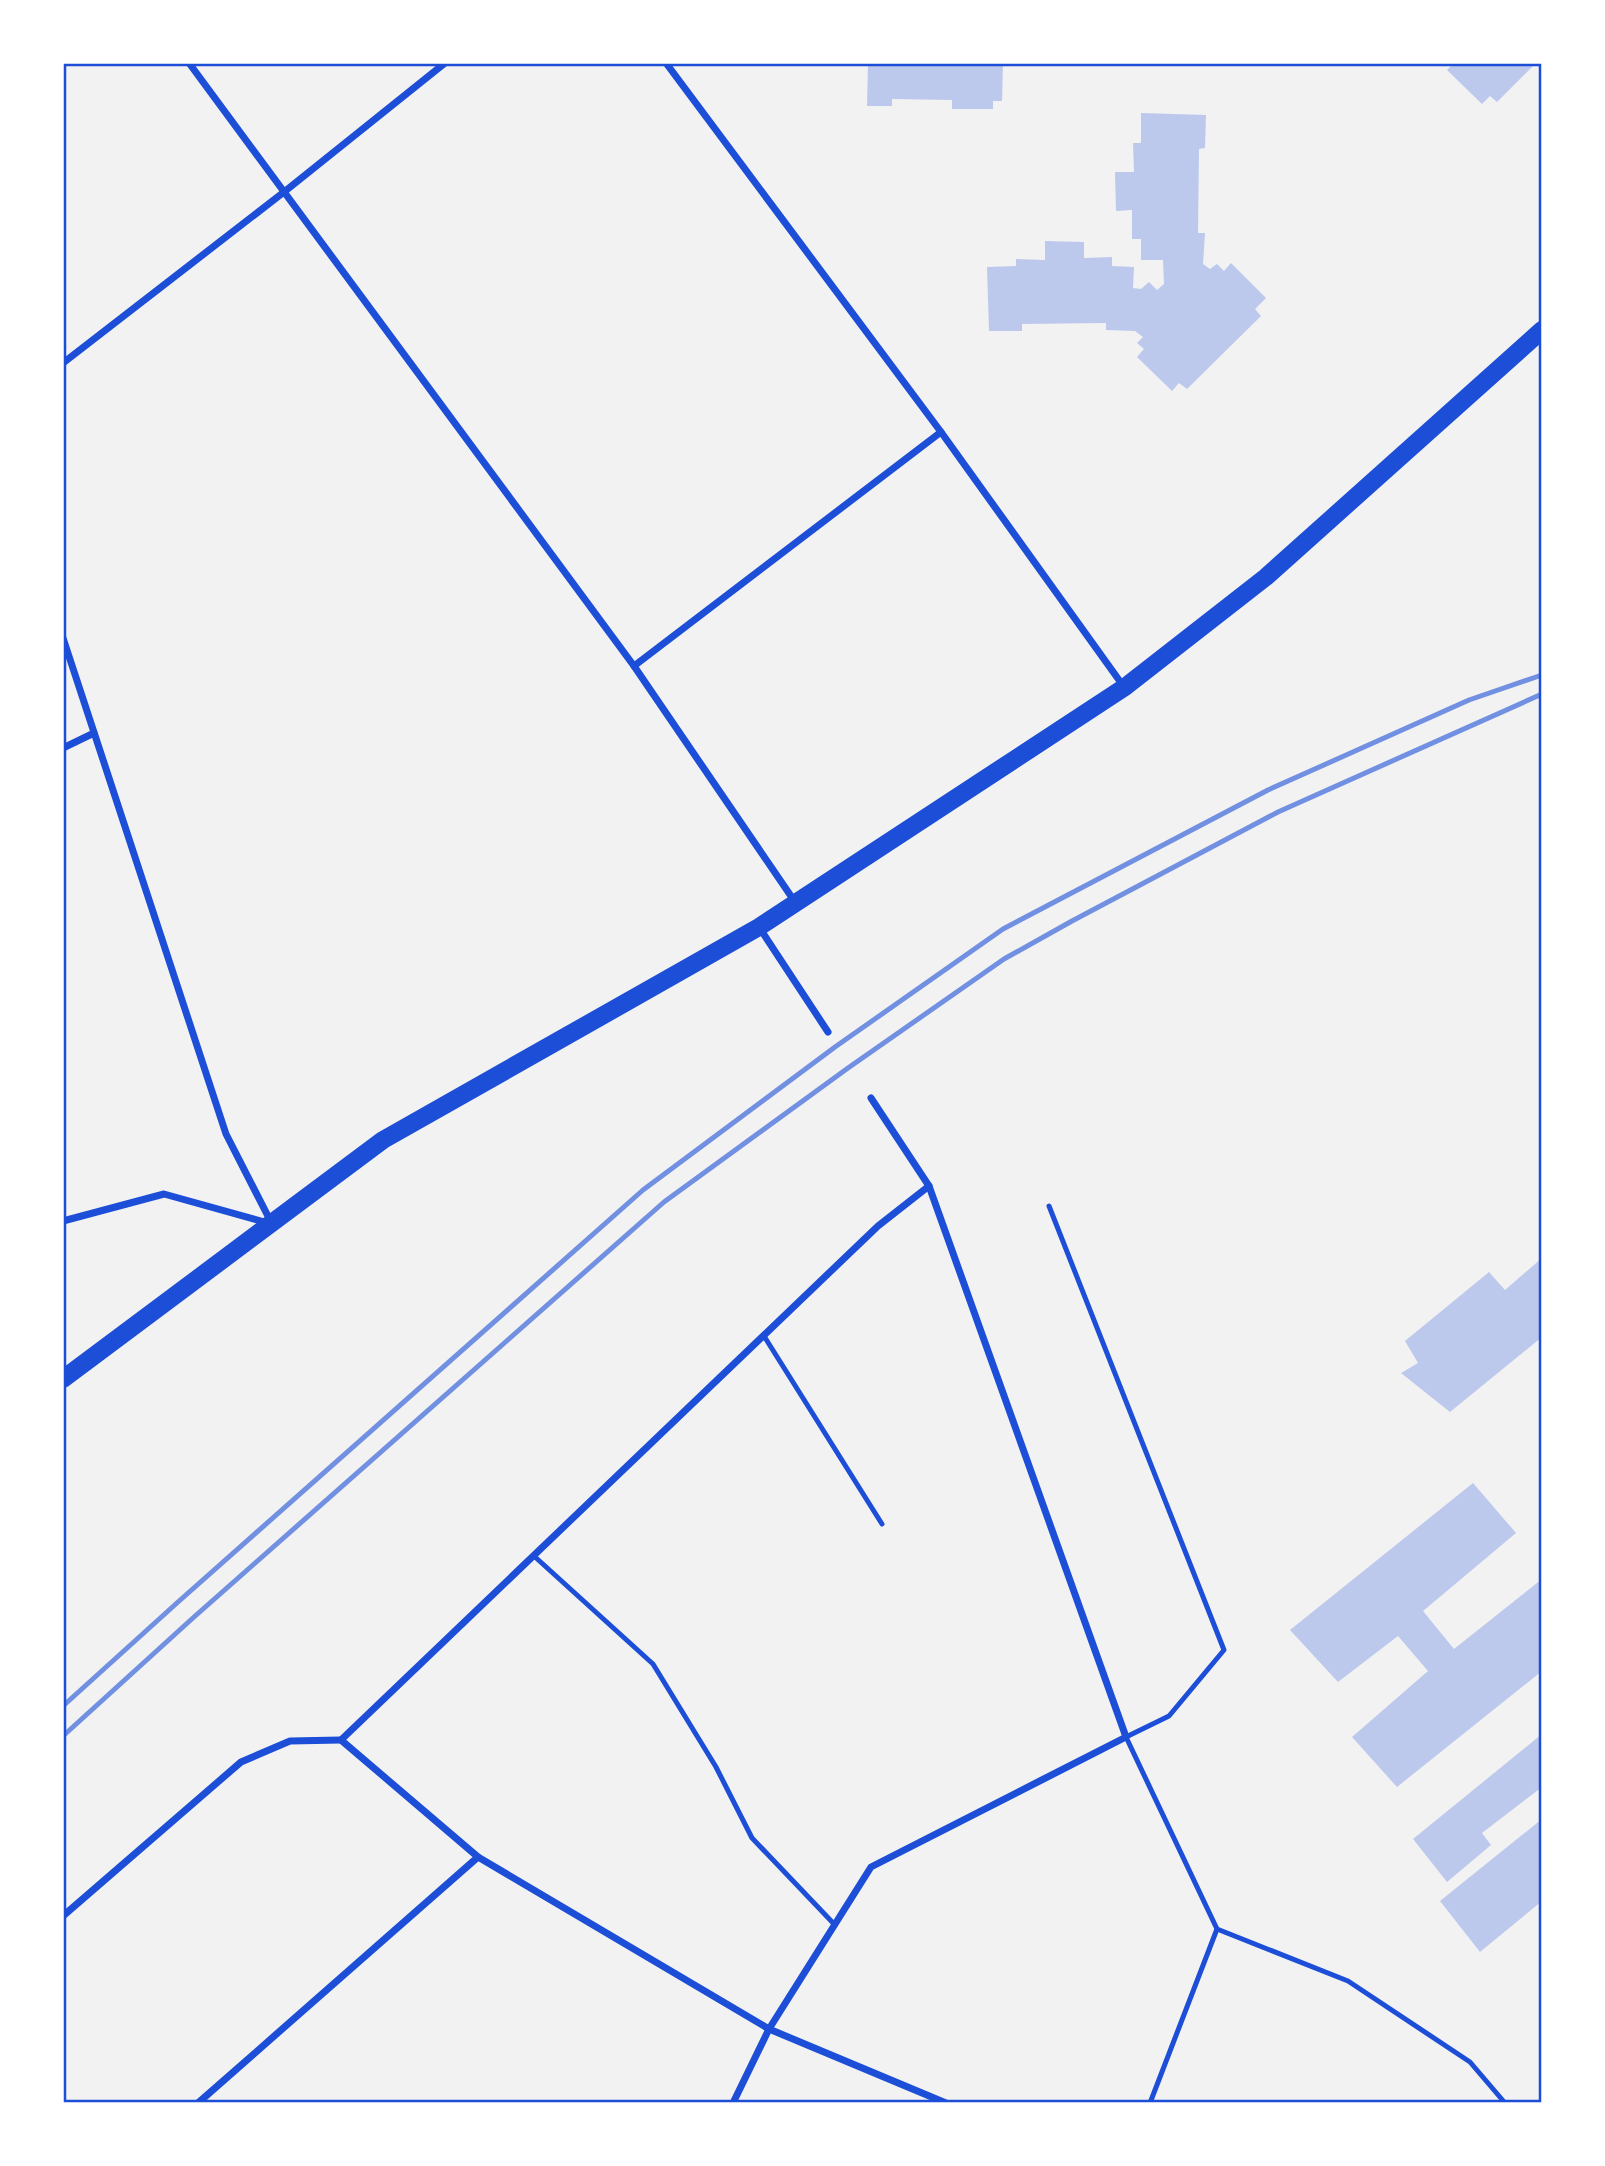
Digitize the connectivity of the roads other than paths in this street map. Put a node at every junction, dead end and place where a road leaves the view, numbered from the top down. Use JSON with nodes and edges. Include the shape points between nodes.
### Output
{"nodes":[{"id":1,"x":189,"y":63,"type":"edge"},
{"id":2,"x":445,"y":63,"type":"edge"},
{"id":3,"x":666,"y":63,"type":"edge"},
{"id":4,"x":433,"y":67,"type":"edge"},
{"id":5,"x":284,"y":192,"type":"junction"},
{"id":6,"x":1542,"y":330,"type":"edge"},
{"id":7,"x":63,"y":363,"type":"edge"},
{"id":8,"x":941,"y":432,"type":"junction"},
{"id":9,"x":63,"y":638,"type":"edge"},
{"id":10,"x":634,"y":666,"type":"junction"},
{"id":11,"x":1125,"y":687,"type":"junction"},
{"id":12,"x":94,"y":733,"type":"junction"},
{"id":13,"x":63,"y":748,"type":"edge"},
{"id":14,"x":796,"y":904,"type":"junction"},
{"id":15,"x":759,"y":927,"type":"junction"},
{"id":16,"x":828,"y":1032,"type":"dead end"},
{"id":17,"x":871,"y":1098,"type":"dead end"},
{"id":18,"x":929,"y":1186,"type":"junction"},
{"id":19,"x":1049,"y":1206,"type":"dead end"},
{"id":20,"x":63,"y":1221,"type":"edge"},
{"id":21,"x":272,"y":1224,"type":"junction"},
{"id":22,"x":764,"y":1336,"type":"junction"},
{"id":23,"x":63,"y":1379,"type":"edge"},
{"id":24,"x":881,"y":1524,"type":"dead end"},
{"id":25,"x":534,"y":1556,"type":"junction"},
{"id":26,"x":1126,"y":1737,"type":"junction"},
{"id":27,"x":341,"y":1740,"type":"junction"},
{"id":28,"x":478,"y":1857,"type":"junction"},
{"id":29,"x":63,"y":1916,"type":"edge"},
{"id":30,"x":835,"y":1925,"type":"junction"},
{"id":31,"x":1217,"y":1929,"type":"junction"},
{"id":32,"x":769,"y":2029,"type":"junction"},
{"id":33,"x":198,"y":2103,"type":"edge"},
{"id":34,"x":733,"y":2103,"type":"edge"},
{"id":35,"x":946,"y":2103,"type":"edge"},
{"id":36,"x":1150,"y":2103,"type":"edge"},
{"id":37,"x":1505,"y":2103,"type":"edge"}],
"edges":[{"from":1,"to":5,"type":"street"},
{"from":2,"to":4,"type":"street"},
{"from":3,"to":8,"type":"street"},
{"from":4,"to":5,"type":"street"},
{"from":5,"to":7,"type":"street"},
{"from":5,"to":10,"type":"street"},
{"from":6,"to":11,"type":"main road","via":[[1266,577]]},
{"from":8,"to":10,"type":"street"},
{"from":8,"to":11,"type":"street"},
{"from":9,"to":12,"type":"street"},
{"from":10,"to":14,"type":"street"},
{"from":11,"to":14,"type":"main road"},
{"from":12,"to":13,"type":"street"},
{"from":12,"to":21,"type":"street","via":[[226,1134]]},
{"from":14,"to":15,"type":"main road"},
{"from":15,"to":16,"type":"street"},
{"from":15,"to":21,"type":"main road","via":[[383,1140]]},
{"from":17,"to":18,"type":"street"},
{"from":18,"to":22,"type":"street","via":[[878,1226]]},
{"from":18,"to":26,"type":"street"},
{"from":19,"to":26,"type":"lane","via":[[1224,1650],[1169,1716]]},
{"from":20,"to":21,"type":"street","via":[[164,1194]]},
{"from":21,"to":23,"type":"main road"},
{"from":22,"to":24,"type":"lane"},
{"from":22,"to":25,"type":"street"},
{"from":25,"to":27,"type":"street"},
{"from":25,"to":30,"type":"lane","via":[[653,1664],[716,1766],[752,1838]]},
{"from":26,"to":30,"type":"street","via":[[872,1867]]},
{"from":26,"to":31,"type":"lane"},
{"from":27,"to":28,"type":"street"},
{"from":27,"to":29,"type":"street","via":[[290,1741],[241,1762]]},
{"from":28,"to":32,"type":"street"},
{"from":28,"to":33,"type":"street"},
{"from":30,"to":32,"type":"street"},
{"from":31,"to":36,"type":"lane"},
{"from":31,"to":37,"type":"lane","via":[[1348,1981],[1470,2062]]},
{"from":32,"to":34,"type":"street"},
{"from":32,"to":35,"type":"street"}]}
